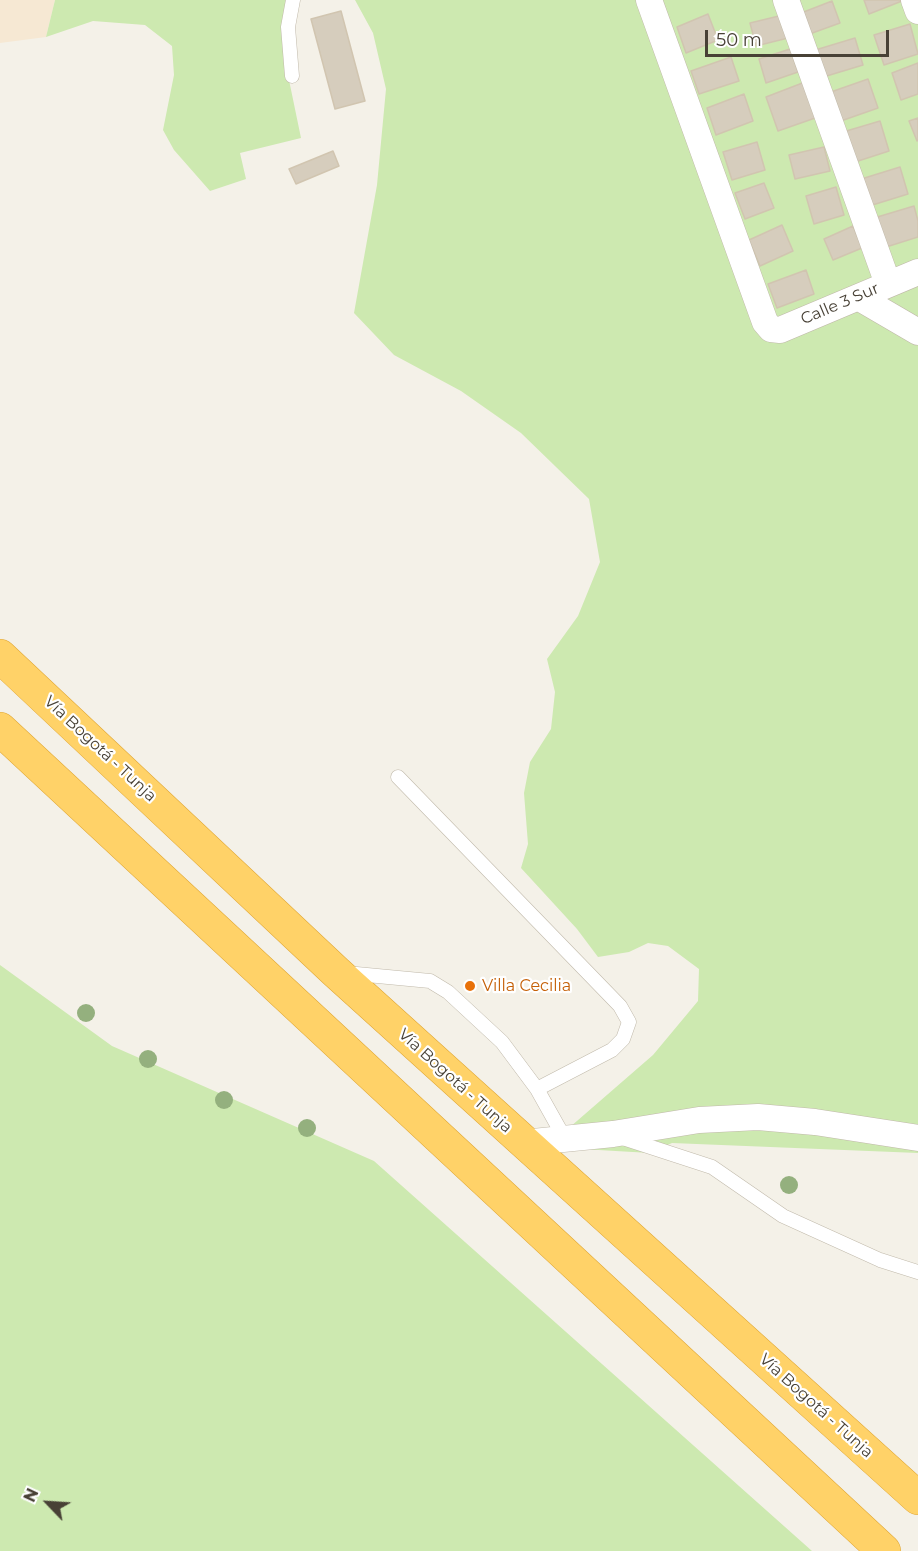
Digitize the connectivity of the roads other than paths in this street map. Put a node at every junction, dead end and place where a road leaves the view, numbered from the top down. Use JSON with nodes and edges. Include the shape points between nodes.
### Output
{"nodes":[{"id":1,"x":293,"y":0,"type":"edge"},
{"id":2,"x":649,"y":0,"type":"edge"},
{"id":3,"x":786,"y":0,"type":"edge"},
{"id":4,"x":914,"y":0,"type":"edge"},
{"id":5,"x":918,"y":11,"type":"edge"},
{"id":6,"x":292,"y":76,"type":"dead end"},
{"id":7,"x":918,"y":272,"type":"edge"},
{"id":8,"x":888,"y":284,"type":"junction"},
{"id":9,"x":858,"y":297,"type":"junction"},
{"id":10,"x":918,"y":332,"type":"edge"},
{"id":11,"x":0,"y":656,"type":"edge"},
{"id":12,"x":0,"y":729,"type":"edge"},
{"id":13,"x":398,"y":777,"type":"dead end"},
{"id":14,"x":336,"y":972,"type":"junction"},
{"id":15,"x":537,"y":1089,"type":"junction"},
{"id":16,"x":613,"y":1134,"type":"junction"},
{"id":17,"x":565,"y":1138,"type":"junction"},
{"id":18,"x":918,"y":1138,"type":"edge"},
{"id":19,"x":523,"y":1143,"type":"junction"},
{"id":20,"x":918,"y":1272,"type":"edge"},
{"id":21,"x":918,"y":1498,"type":"edge"},
{"id":22,"x":884,"y":1551,"type":"edge"}],
"edges":[{"from":1,"to":6,"type":"lane","via":[[288,27]]},
{"from":2,"to":9,"type":"street","name":"Calle 3 Sur","via":[[765,322],[771,329],[780,330]]},
{"from":3,"to":8,"type":"street"},
{"from":4,"to":5,"type":"street"},
{"from":7,"to":8,"type":"street","name":"Calle 3 Sur"},
{"from":8,"to":9,"type":"street","name":"Calle 3 Sur"},
{"from":9,"to":10,"type":"street"},
{"from":11,"to":14,"type":"highway","name":"Vía Bogotá - Tunja"},
{"from":12,"to":22,"type":"highway"},
{"from":13,"to":15,"type":"lane","via":[[620,1006],[629,1022],[623,1039],[612,1050]]},
{"from":14,"to":15,"type":"lane","via":[[414,978],[439,986],[502,1042]]},
{"from":14,"to":19,"type":"highway","name":"Vía Bogotá - Tunja"},
{"from":15,"to":17,"type":"lane"},
{"from":16,"to":17,"type":"street"},
{"from":16,"to":18,"type":"street","via":[[699,1120],[758,1117]]},
{"from":16,"to":20,"type":"lane","via":[[712,1167],[783,1216],[880,1260]]},
{"from":17,"to":19,"type":"street"},
{"from":19,"to":21,"type":"highway","name":"Vía Bogotá - Tunja"}]}
